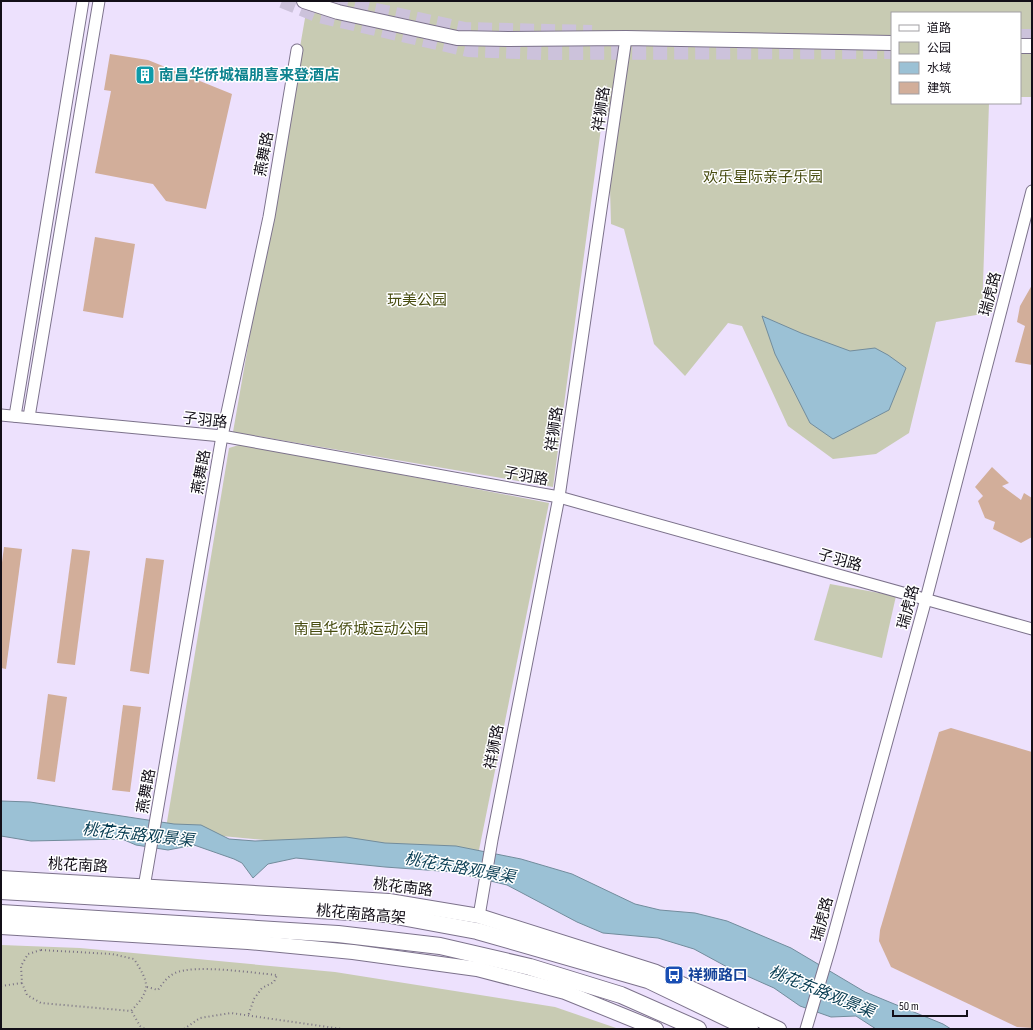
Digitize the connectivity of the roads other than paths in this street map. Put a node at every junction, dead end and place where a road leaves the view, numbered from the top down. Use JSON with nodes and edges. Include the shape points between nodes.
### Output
{"nodes":[{"id":1,"x":83,"y":1,"type":"edge"},
{"id":2,"x":99,"y":1,"type":"edge"},
{"id":3,"x":304,"y":1,"type":"edge"},
{"id":4,"x":626,"y":38,"type":"junction"},
{"id":5,"x":891,"y":43,"type":"edge"},
{"id":6,"x":1021,"y":46,"type":"edge"},
{"id":7,"x":1032,"y":46,"type":"edge"},
{"id":8,"x":297,"y":50,"type":"dead end"},
{"id":9,"x":1032,"y":191,"type":"edge"},
{"id":10,"x":1,"y":415,"type":"edge"},
{"id":11,"x":15,"y":416,"type":"junction"},
{"id":12,"x":29,"y":417,"type":"junction"},
{"id":13,"x":222,"y":436,"type":"junction"},
{"id":14,"x":559,"y":497,"type":"junction"},
{"id":15,"x":926,"y":599,"type":"junction"},
{"id":16,"x":1032,"y":629,"type":"edge"},
{"id":17,"x":1,"y":878,"type":"edge"},
{"id":18,"x":1,"y":891,"type":"edge"},
{"id":19,"x":143,"y":893,"type":"junction"},
{"id":20,"x":1,"y":914,"type":"edge"},
{"id":21,"x":479,"y":916,"type":"junction"},
{"id":22,"x":1,"y":927,"type":"edge"},
{"id":23,"x":656,"y":1029,"type":"edge"},
{"id":24,"x":698,"y":1029,"type":"edge"},
{"id":25,"x":750,"y":1029,"type":"edge"},
{"id":26,"x":779,"y":1029,"type":"edge"},
{"id":27,"x":806,"y":1029,"type":"edge"}],
"edges":[{"from":1,"to":11,"type":"street"},
{"from":2,"to":12,"type":"street"},
{"from":3,"to":4,"type":"main road","via":[[338,12],[457,38]]},
{"from":4,"to":5,"type":"main road"},
{"from":4,"to":14,"type":"street","name":"祥狮路"},
{"from":6,"to":7,"type":"main road"},
{"from":8,"to":13,"type":"street","name":"燕舞路","via":[[269,217]]},
{"from":9,"to":15,"type":"street","name":"瑞虎路"},
{"from":10,"to":11,"type":"street","name":"子羽路"},
{"from":11,"to":12,"type":"street","name":"子羽路"},
{"from":12,"to":13,"type":"street","name":"子羽路"},
{"from":13,"to":14,"type":"street","name":"子羽路"},
{"from":13,"to":19,"type":"street","name":"燕舞路"},
{"from":14,"to":15,"type":"street","name":"子羽路"},
{"from":14,"to":21,"type":"street","name":"祥狮路"},
{"from":15,"to":16,"type":"street","name":"子羽路"},
{"from":15,"to":27,"type":"street","name":"瑞虎路"},
{"from":17,"to":19,"type":"main road","name":"桃花南路"},
{"from":18,"to":19,"type":"highway","name":"桃花南路高架"},
{"from":19,"to":21,"type":"main road","name":"桃花南路","via":[[389,901]]},
{"from":19,"to":25,"type":"highway","name":"桃花南路高架","via":[[385,914],[477,931],[648,980]]},
{"from":20,"to":24,"type":"highway","name":"桃花南路高架","via":[[338,934],[440,946],[530,967],[622,995]]},
{"from":21,"to":26,"type":"main road","name":"桃花南路","via":[[656,972]]},
{"from":22,"to":23,"type":"main road","via":[[248,942],[353,952],[477,969],[565,992]]}]}
